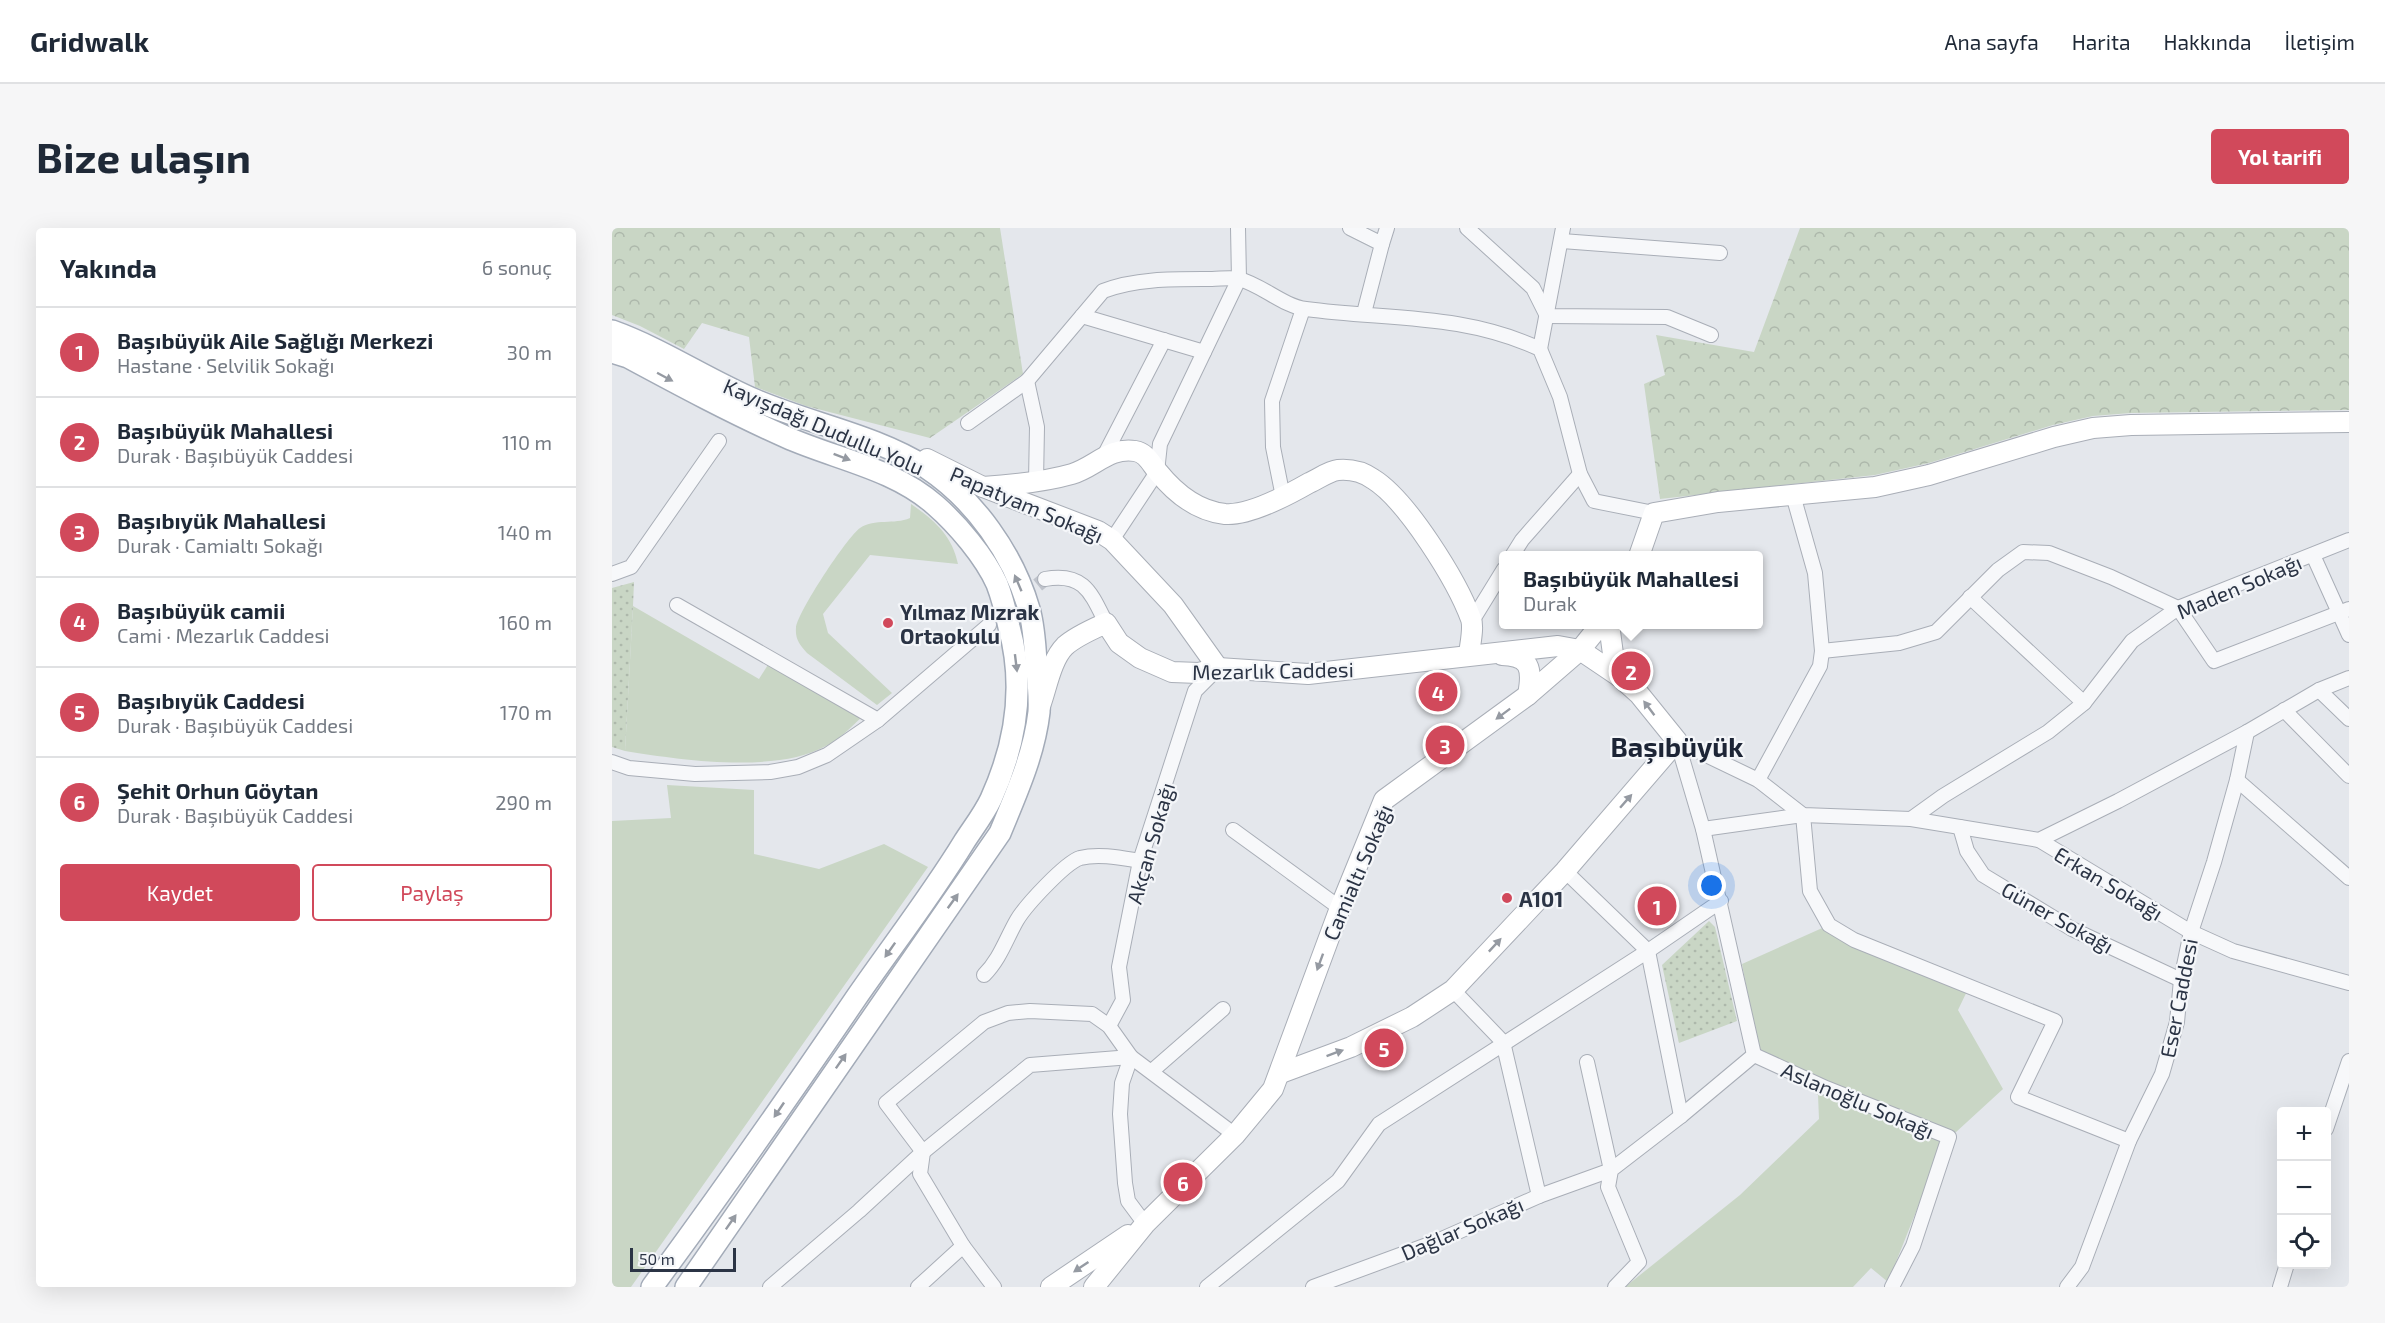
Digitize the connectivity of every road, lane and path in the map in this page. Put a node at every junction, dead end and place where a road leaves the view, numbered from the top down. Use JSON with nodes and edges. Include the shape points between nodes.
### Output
{"nodes":[{"id":1,"x":1238,"y":228,"type":"edge"},
{"id":2,"x":1350,"y":228,"type":"edge"},
{"id":3,"x":1387,"y":228,"type":"edge"},
{"id":4,"x":1467,"y":228,"type":"edge"},
{"id":5,"x":1563,"y":234,"type":"edge"},
{"id":6,"x":1382,"y":244,"type":"junction"},
{"id":7,"x":1720,"y":253,"type":"dead end"},
{"id":8,"x":1239,"y":279,"type":"junction"},
{"id":9,"x":1303,"y":309,"type":"junction"},
{"id":10,"x":1364,"y":313,"type":"junction"},
{"id":11,"x":1082,"y":316,"type":"junction"},
{"id":12,"x":1547,"y":316,"type":"junction"},
{"id":13,"x":612,"y":331,"type":"edge"},
{"id":14,"x":1712,"y":335,"type":"dead end"},
{"id":15,"x":1164,"y":340,"type":"junction"},
{"id":16,"x":1540,"y":349,"type":"junction"},
{"id":17,"x":612,"y":352,"type":"edge"},
{"id":18,"x":1204,"y":352,"type":"junction"},
{"id":19,"x":1027,"y":381,"type":"junction"},
{"id":20,"x":2349,"y":422,"type":"edge"},
{"id":21,"x":968,"y":423,"type":"dead end"},
{"id":22,"x":842,"y":431,"type":"junction"},
{"id":23,"x":719,"y":441,"type":"dead end"},
{"id":24,"x":1104,"y":456,"type":"junction"},
{"id":25,"x":1157,"y":472,"type":"junction"},
{"id":26,"x":1580,"y":474,"type":"junction"},
{"id":27,"x":1036,"y":482,"type":"junction"},
{"id":28,"x":983,"y":487,"type":"junction"},
{"id":29,"x":1793,"y":495,"type":"junction"},
{"id":30,"x":1283,"y":497,"type":"junction"},
{"id":31,"x":1654,"y":513,"type":"junction"},
{"id":32,"x":1112,"y":540,"type":"junction"},
{"id":33,"x":2349,"y":540,"type":"edge"},
{"id":34,"x":1515,"y":551,"type":"edge"},
{"id":35,"x":1640,"y":551,"type":"edge"},
{"id":36,"x":2313,"y":555,"type":"junction"},
{"id":37,"x":612,"y":574,"type":"edge"},
{"id":38,"x":1499,"y":576,"type":"edge"},
{"id":39,"x":1045,"y":579,"type":"tunnel mouth"},
{"id":40,"x":1970,"y":597,"type":"junction"},
{"id":41,"x":677,"y":605,"type":"dead end"},
{"id":42,"x":2178,"y":608,"type":"junction"},
{"id":43,"x":2344,"y":610,"type":"edge"},
{"id":44,"x":1472,"y":621,"type":"junction"},
{"id":45,"x":1106,"y":623,"type":"junction"},
{"id":46,"x":988,"y":625,"type":"tunnel mouth"},
{"id":47,"x":1586,"y":629,"type":"edge"},
{"id":48,"x":1597,"y":629,"type":"edge"},
{"id":49,"x":1610,"y":629,"type":"edge"},
{"id":50,"x":2349,"y":635,"type":"edge"},
{"id":51,"x":1119,"y":643,"type":"junction"},
{"id":52,"x":1065,"y":646,"type":"junction"},
{"id":53,"x":1558,"y":646,"type":"junction"},
{"id":54,"x":1580,"y":650,"type":"junction"},
{"id":55,"x":1822,"y":651,"type":"junction"},
{"id":56,"x":1468,"y":655,"type":"junction"},
{"id":57,"x":1218,"y":668,"type":"junction"},
{"id":58,"x":1620,"y":677,"type":"junction"},
{"id":59,"x":2349,"y":678,"type":"edge"},
{"id":60,"x":2319,"y":690,"type":"junction"},
{"id":61,"x":1528,"y":695,"type":"junction"},
{"id":62,"x":2084,"y":703,"type":"junction"},
{"id":63,"x":1039,"y":710,"type":"junction"},
{"id":64,"x":2284,"y":710,"type":"junction"},
{"id":65,"x":2349,"y":719,"type":"edge"},
{"id":66,"x":878,"y":720,"type":"junction"},
{"id":67,"x":2247,"y":732,"type":"junction"},
{"id":68,"x":1677,"y":741,"type":"junction"},
{"id":69,"x":612,"y":762,"type":"edge"},
{"id":70,"x":2349,"y":776,"type":"edge"},
{"id":71,"x":1758,"y":780,"type":"junction"},
{"id":72,"x":2237,"y":780,"type":"junction"},
{"id":73,"x":1803,"y":815,"type":"junction"},
{"id":74,"x":1911,"y":819,"type":"junction"},
{"id":75,"x":1960,"y":827,"type":"junction"},
{"id":76,"x":1703,"y":829,"type":"junction"},
{"id":77,"x":1233,"y":830,"type":"dead end"},
{"id":78,"x":2038,"y":840,"type":"junction"},
{"id":79,"x":1140,"y":861,"type":"junction"},
{"id":80,"x":1565,"y":872,"type":"junction"},
{"id":81,"x":2349,"y":878,"type":"edge"},
{"id":82,"x":1721,"y":901,"type":"junction"},
{"id":83,"x":1340,"y":908,"type":"junction"},
{"id":84,"x":2191,"y":932,"type":"junction"},
{"id":85,"x":1648,"y":951,"type":"junction"},
{"id":86,"x":984,"y":975,"type":"dead end"},
{"id":87,"x":2181,"y":980,"type":"junction"},
{"id":88,"x":2349,"y":983,"type":"edge"},
{"id":89,"x":1453,"y":990,"type":"junction"},
{"id":90,"x":1223,"y":1009,"type":"dead end"},
{"id":91,"x":1108,"y":1026,"type":"junction"},
{"id":92,"x":1503,"y":1042,"type":"junction"},
{"id":93,"x":1754,"y":1055,"type":"junction"},
{"id":94,"x":1131,"y":1058,"type":"junction"},
{"id":95,"x":2349,"y":1061,"type":"edge"},
{"id":96,"x":1587,"y":1062,"type":"dead end"},
{"id":97,"x":1152,"y":1071,"type":"junction"},
{"id":98,"x":1281,"y":1073,"type":"junction"},
{"id":99,"x":2331,"y":1114,"type":"edge"},
{"id":100,"x":1681,"y":1116,"type":"junction"},
{"id":101,"x":1235,"y":1135,"type":"junction"},
{"id":102,"x":2129,"y":1141,"type":"junction"},
{"id":103,"x":923,"y":1152,"type":"junction"},
{"id":104,"x":1611,"y":1170,"type":"junction"},
{"id":105,"x":1539,"y":1196,"type":"junction"},
{"id":106,"x":1145,"y":1224,"type":"junction"},
{"id":107,"x":963,"y":1246,"type":"junction"},
{"id":108,"x":2285,"y":1269,"type":"edge"},
{"id":109,"x":652,"y":1287,"type":"edge"},
{"id":110,"x":686,"y":1287,"type":"edge"},
{"id":111,"x":770,"y":1287,"type":"edge"},
{"id":112,"x":918,"y":1287,"type":"edge"},
{"id":113,"x":994,"y":1287,"type":"edge"},
{"id":114,"x":1051,"y":1287,"type":"edge"},
{"id":115,"x":1094,"y":1287,"type":"edge"},
{"id":116,"x":1207,"y":1287,"type":"edge"},
{"id":117,"x":1314,"y":1287,"type":"edge"},
{"id":118,"x":1615,"y":1287,"type":"edge"},
{"id":119,"x":1892,"y":1287,"type":"edge"},
{"id":120,"x":2067,"y":1287,"type":"edge"},
{"id":121,"x":2280,"y":1287,"type":"edge"}],
"edges":[{"from":1,"to":8,"type":"street"},
{"from":2,"to":6,"type":"street"},
{"from":3,"to":6,"type":"street"},
{"from":4,"to":12,"type":"street","via":[[1533,288]]},
{"from":5,"to":7,"type":"street"},
{"from":5,"to":12,"type":"street"},
{"from":6,"to":10,"type":"street"},
{"from":8,"to":9,"type":"street"},
{"from":8,"to":11,"type":"street","via":[[1119,285],[1103,291]]},
{"from":8,"to":18,"type":"street"},
{"from":9,"to":10,"type":"street"},
{"from":9,"to":30,"type":"street","via":[[1272,400],[1273,447]]},
{"from":10,"to":16,"type":"street","via":[[1460,324]]},
{"from":11,"to":15,"type":"street"},
{"from":11,"to":19,"type":"street"},
{"from":12,"to":14,"type":"street","via":[[1667,317]]},
{"from":12,"to":16,"type":"street"},
{"from":13,"to":22,"type":"main road","name":"Kayışdağı Dudullu Yolu","via":[[674,357],[754,400]]},
{"from":15,"to":18,"type":"street"},
{"from":15,"to":24,"type":"street"},
{"from":16,"to":26,"type":"street","via":[[1560,397]]},
{"from":17,"to":109,"type":"main road","name":"Kayışdağı Dudullu Yolu","one_way":true,"via":[[789,439],[911,487],[934,504],[976,550],[996,583],[1014,646],[1018,680],[1009,747],[990,801],[740,1168]]},
{"from":18,"to":25,"type":"street","via":[[1160,444]]},
{"from":19,"to":21,"type":"street"},
{"from":19,"to":27,"type":"street","via":[[1037,427]]},
{"from":20,"to":29,"type":"main road","via":[[2093,428],[2054,436],[1929,475],[1875,487]]},
{"from":22,"to":28,"type":"main road","name":"Papatyam Sokağı","via":[[878,437],[908,448]]},
{"from":63,"to":22,"type":"main road","name":"Kayışdağı Dudullu Yolu","one_way":true,"via":[[1029,609],[988,526],[927,468]]},
{"from":23,"to":37,"type":"street","via":[[631,567]]},
{"from":24,"to":25,"type":"main road","via":[[1137,451],[1148,458]]},
{"from":24,"to":27,"type":"main road","via":[[1089,467]]},
{"from":25,"to":30,"type":"main road","via":[[1185,499],[1207,511],[1228,514]]},
{"from":25,"to":32,"type":"street","name":"Papatyam Sokağı"},
{"from":26,"to":31,"type":"street","via":[[1594,501]]},
{"from":26,"to":34,"type":"street"},
{"from":27,"to":28,"type":"main road"},
{"from":28,"to":32,"type":"main road","name":"Papatyam Sokağı","via":[[1098,531]]},
{"from":29,"to":31,"type":"main road"},
{"from":29,"to":55,"type":"street","via":[[1815,573]]},
{"from":30,"to":44,"type":"main road","via":[[1336,470],[1355,471],[1373,479],[1397,500],[1422,531]]},
{"from":31,"to":35,"type":"main road"},
{"from":32,"to":57,"type":"main road","name":"Papatyam Sokağı","via":[[1173,605]]},
{"from":33,"to":36,"type":"street","name":"Maden Sokağı"},
{"from":36,"to":42,"type":"street","name":"Maden Sokağı"},
{"from":36,"to":43,"type":"street"},
{"from":38,"to":44,"type":"street"},
{"from":39,"to":45,"type":"street","name":"Mezarlık Caddesi","via":[[1058,577],[1080,582],[1091,593]]},
{"from":40,"to":42,"type":"street","via":[[2023,552],[2049,553]]},
{"from":40,"to":55,"type":"street","via":[[1936,632],[1899,643]]},
{"from":40,"to":62,"type":"street"},
{"from":41,"to":66,"type":"street"},
{"from":42,"to":43,"type":"street","via":[[2214,661]]},
{"from":42,"to":62,"type":"street","name":"Maden Sokağı","via":[[2132,641]]},
{"from":43,"to":50,"type":"street"},
{"from":44,"to":56,"type":"main road"},
{"from":45,"to":51,"type":"main road","name":"Mezarlık Caddesi"},
{"from":45,"to":52,"type":"main road"},
{"from":46,"to":66,"type":"street"},
{"from":47,"to":53,"type":"main road"},
{"from":48,"to":54,"type":"main road"},
{"from":49,"to":58,"type":"main road"},
{"from":51,"to":52,"type":"main road","via":[[1098,640]]},
{"from":51,"to":57,"type":"main road","name":"Mezarlık Caddesi","via":[[1140,658],[1172,672],[1199,673]]},
{"from":52,"to":63,"type":"main road","via":[[1055,660]]},
{"from":53,"to":54,"type":"main road","name":"Mezarlık Caddesi"},
{"from":53,"to":56,"type":"main road","name":"Mezarlık Caddesi"},
{"from":54,"to":58,"type":"main road"},
{"from":54,"to":61,"type":"main road","name":"Camialtı Sokağı"},
{"from":55,"to":71,"type":"street","via":[[1814,681]]},
{"from":56,"to":57,"type":"main road","name":"Mezarlık Caddesi","via":[[1308,674]]},
{"from":56,"to":61,"type":"main road","via":[[1518,655],[1529,669]]},
{"from":57,"to":79,"type":"street","name":"Akçan Sokağı","via":[[1196,691]]},
{"from":68,"to":58,"type":"main road","one_way":true},
{"from":59,"to":60,"type":"street"},
{"from":60,"to":64,"type":"street"},
{"from":60,"to":65,"type":"street"},
{"from":61,"to":83,"type":"main road","name":"Camialtı Sokağı","one_way":true,"via":[[1384,800]]},
{"from":62,"to":74,"type":"street","name":"Maden Sokağı","via":[[2048,732]]},
{"from":110,"to":63,"type":"main road","name":"Kayışdağı Dudullu Yolu","one_way":true,"via":[[1000,833],[1025,772]]},
{"from":64,"to":67,"type":"street"},
{"from":64,"to":70,"type":"street"},
{"from":66,"to":69,"type":"street","via":[[827,755],[798,767],[770,772],[695,774],[629,768]]},
{"from":67,"to":72,"type":"street","name":"Eser Caddesi"},
{"from":67,"to":78,"type":"street"},
{"from":68,"to":71,"type":"street"},
{"from":68,"to":76,"type":"street"},
{"from":80,"to":68,"type":"main road","one_way":true},
{"from":71,"to":73,"type":"street"},
{"from":72,"to":81,"type":"street"},
{"from":72,"to":84,"type":"street","name":"Eser Caddesi"},
{"from":73,"to":74,"type":"street"},
{"from":73,"to":76,"type":"street"},
{"from":73,"to":102,"type":"street","via":[[1809,891],[1829,925],[1854,940],[2055,1022],[2018,1097]]},
{"from":74,"to":75,"type":"street"},
{"from":75,"to":78,"type":"street"},
{"from":75,"to":87,"type":"street","name":"Güner Sokağı","via":[[1967,850],[1983,874],[2072,929]]},
{"from":76,"to":82,"type":"street"},
{"from":77,"to":83,"type":"street"},
{"from":78,"to":84,"type":"street","name":"Erkan Sokağı"},
{"from":79,"to":86,"type":"street","via":[[1106,856],[1079,858],[1047,885],[1018,918],[995,965]]},
{"from":79,"to":91,"type":"street","name":"Akçan Sokağı","via":[[1119,967],[1123,1000]]},
{"from":80,"to":85,"type":"street"},
{"from":89,"to":80,"type":"main road","one_way":true},
{"from":82,"to":85,"type":"street"},
{"from":82,"to":93,"type":"street"},
{"from":83,"to":98,"type":"main road","name":"Camialtı Sokağı","one_way":true},
{"from":84,"to":87,"type":"street","name":"Eser Caddesi"},
{"from":84,"to":88,"type":"street","name":"Erkan Sokağı","via":[[2233,951]]},
{"from":85,"to":92,"type":"street"},
{"from":85,"to":100,"type":"street"},
{"from":87,"to":102,"type":"street","name":"Eser Caddesi","via":[[2177,1022],[2162,1074]]},
{"from":89,"to":92,"type":"street"},
{"from":98,"to":89,"type":"main road","one_way":true,"via":[[1351,1047],[1412,1017]]},
{"from":90,"to":97,"type":"street"},
{"from":91,"to":94,"type":"street"},
{"from":91,"to":103,"type":"street","via":[[1092,1014],[1030,1011],[1008,1013],[984,1022],[886,1103]]},
{"from":92,"to":105,"type":"street"},
{"from":92,"to":116,"type":"street","via":[[1379,1124],[1338,1181]]},
{"from":93,"to":100,"type":"street","name":"Dağlar Sokağı"},
{"from":93,"to":119,"type":"street","name":"Aslanoğlu Sokağı","via":[[1948,1137],[1913,1246]]},
{"from":94,"to":97,"type":"street"},
{"from":94,"to":103,"type":"street","via":[[1030,1065]]},
{"from":94,"to":106,"type":"street","via":[[1122,1083],[1120,1114],[1125,1183],[1128,1201]]},
{"from":95,"to":99,"type":"street"},
{"from":96,"to":104,"type":"street"},
{"from":97,"to":101,"type":"street"},
{"from":98,"to":101,"type":"main road","name":"Camialtı Sokağı","via":[[1273,1089]]},
{"from":100,"to":104,"type":"street","name":"Dağlar Sokağı"},
{"from":101,"to":106,"type":"main road","name":"Camialtı Sokağı"},
{"from":102,"to":120,"type":"street","name":"Eser Caddesi","via":[[2082,1267]]},
{"from":103,"to":107,"type":"street","via":[[920,1174]]},
{"from":103,"to":111,"type":"street"},
{"from":104,"to":105,"type":"street","name":"Dağlar Sokağı"},
{"from":104,"to":118,"type":"street","via":[[1608,1186],[1639,1263]]},
{"from":105,"to":117,"type":"street","name":"Dağlar Sokağı","via":[[1434,1242]]},
{"from":106,"to":114,"type":"main road","one_way":true},
{"from":106,"to":115,"type":"main road"},
{"from":107,"to":112,"type":"street"},
{"from":107,"to":113,"type":"street"},
{"from":108,"to":121,"type":"street"}]}
